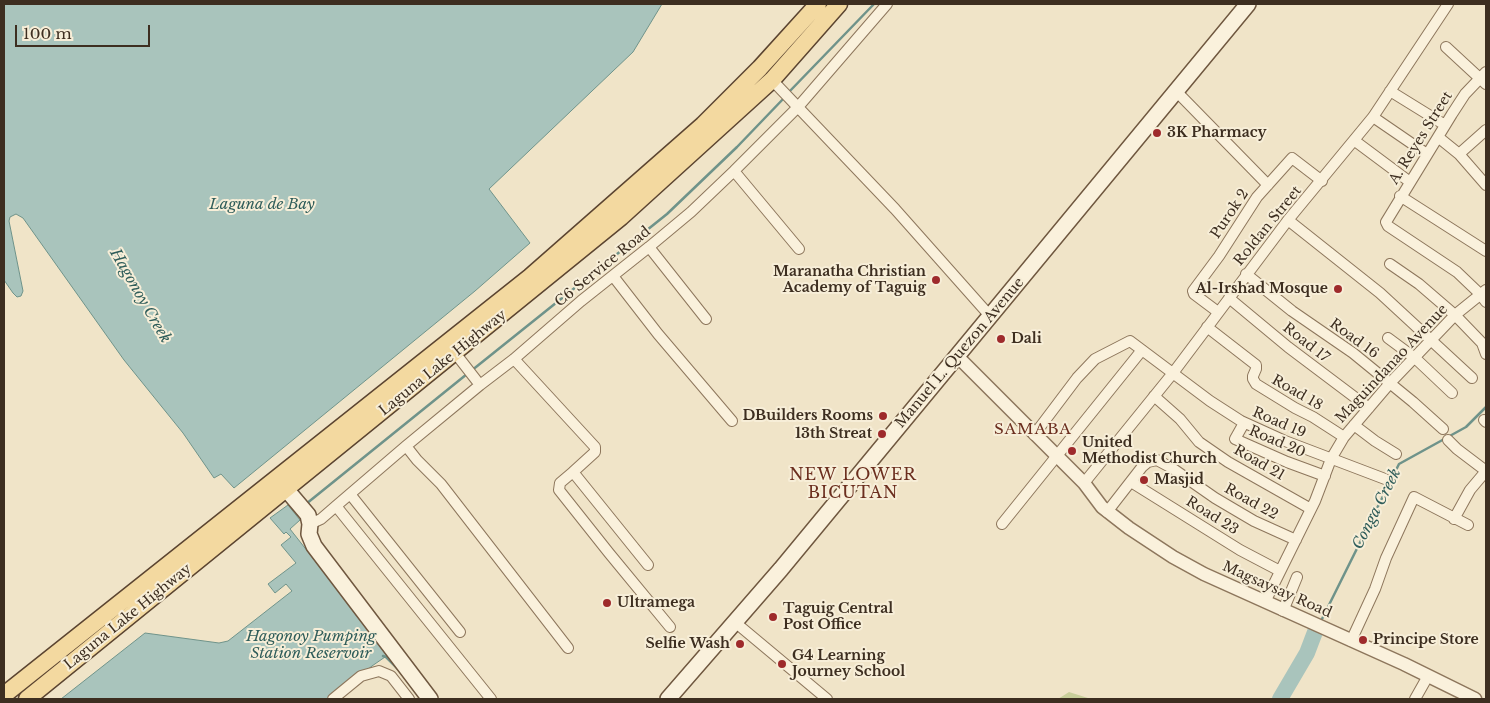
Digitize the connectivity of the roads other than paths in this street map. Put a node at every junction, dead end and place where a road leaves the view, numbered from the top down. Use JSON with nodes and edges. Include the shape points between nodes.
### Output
{"nodes":[{"id":1,"x":818,"y":4,"type":"edge"},
{"id":2,"x":839,"y":4,"type":"edge"},
{"id":3,"x":887,"y":4,"type":"edge"},
{"id":4,"x":1248,"y":4,"type":"edge"},
{"id":5,"x":1448,"y":4,"type":"edge"},
{"id":6,"x":1446,"y":48,"type":"dead end"},
{"id":7,"x":1484,"y":78,"type":"edge"},
{"id":8,"x":777,"y":86,"type":"junction"},
{"id":9,"x":1176,"y":91,"type":"junction"},
{"id":10,"x":1390,"y":91,"type":"junction"},
{"id":11,"x":797,"y":105,"type":"junction"},
{"id":12,"x":1373,"y":117,"type":"junction"},
{"id":13,"x":1445,"y":125,"type":"junction"},
{"id":14,"x":1486,"y":130,"type":"edge"},
{"id":15,"x":1438,"y":137,"type":"junction"},
{"id":16,"x":1355,"y":141,"type":"junction"},
{"id":17,"x":1427,"y":154,"type":"junction"},
{"id":18,"x":1459,"y":154,"type":"junction"},
{"id":19,"x":734,"y":171,"type":"junction"},
{"id":20,"x":1322,"y":181,"type":"junction"},
{"id":21,"x":1410,"y":182,"type":"junction"},
{"id":22,"x":1268,"y":185,"type":"junction"},
{"id":23,"x":1486,"y":185,"type":"edge"},
{"id":24,"x":1400,"y":196,"type":"junction"},
{"id":25,"x":1288,"y":220,"type":"junction"},
{"id":26,"x":649,"y":248,"type":"junction"},
{"id":27,"x":799,"y":249,"type":"dead end"},
{"id":28,"x":1486,"y":251,"type":"edge"},
{"id":29,"x":1390,"y":264,"type":"dead end"},
{"id":30,"x":1246,"y":274,"type":"junction"},
{"id":31,"x":613,"y":276,"type":"junction"},
{"id":32,"x":1484,"y":295,"type":"edge"},
{"id":33,"x":1229,"y":298,"type":"junction"},
{"id":34,"x":1218,"y":312,"type":"junction"},
{"id":35,"x":1455,"y":315,"type":"junction"},
{"id":36,"x":990,"y":316,"type":"junction"},
{"id":37,"x":706,"y":319,"type":"dead end"},
{"id":38,"x":1207,"y":327,"type":"junction"},
{"id":39,"x":1388,"y":338,"type":"dead end"},
{"id":40,"x":1431,"y":340,"type":"junction"},
{"id":41,"x":1142,"y":350,"type":"junction"},
{"id":42,"x":455,"y":352,"type":"junction"},
{"id":43,"x":1486,"y":354,"type":"edge"},
{"id":44,"x":957,"y":356,"type":"junction"},
{"id":45,"x":1415,"y":358,"type":"junction"},
{"id":46,"x":514,"y":359,"type":"junction"},
{"id":47,"x":1173,"y":373,"type":"junction"},
{"id":48,"x":1472,"y":378,"type":"dead end"},
{"id":49,"x":478,"y":382,"type":"junction"},
{"id":50,"x":1390,"y":383,"type":"junction"},
{"id":51,"x":1452,"y":392,"type":"dead end"},
{"id":52,"x":1154,"y":396,"type":"junction"},
{"id":53,"x":1369,"y":408,"type":"junction"},
{"id":54,"x":732,"y":421,"type":"dead end"},
{"id":55,"x":1244,"y":423,"type":"junction"},
{"id":56,"x":1354,"y":425,"type":"junction"},
{"id":57,"x":1443,"y":429,"type":"dead end"},
{"id":58,"x":1034,"y":435,"type":"junction"},
{"id":59,"x":1344,"y":437,"type":"junction"},
{"id":60,"x":1448,"y":440,"type":"dead end"},
{"id":61,"x":406,"y":446,"type":"junction"},
{"id":62,"x":1396,"y":454,"type":"dead end"},
{"id":63,"x":1057,"y":456,"type":"junction"},
{"id":64,"x":1331,"y":459,"type":"junction"},
{"id":65,"x":1486,"y":471,"type":"edge"},
{"id":66,"x":573,"y":472,"type":"junction"},
{"id":67,"x":1325,"y":476,"type":"junction"},
{"id":68,"x":1384,"y":479,"type":"dead end"},
{"id":69,"x":1131,"y":482,"type":"junction"},
{"id":70,"x":1084,"y":483,"type":"junction"},
{"id":71,"x":290,"y":494,"type":"junction"},
{"id":72,"x":350,"y":494,"type":"junction"},
{"id":73,"x":336,"y":506,"type":"junction"},
{"id":74,"x":1311,"y":509,"type":"junction"},
{"id":75,"x":1107,"y":512,"type":"junction"},
{"id":76,"x":1454,"y":519,"type":"junction"},
{"id":77,"x":309,"y":520,"type":"junction"},
{"id":78,"x":1002,"y":524,"type":"dead end"},
{"id":79,"x":1468,"y":525,"type":"dead end"},
{"id":80,"x":1296,"y":540,"type":"junction"},
{"id":81,"x":648,"y":566,"type":"dead end"},
{"id":82,"x":1280,"y":571,"type":"junction"},
{"id":83,"x":1297,"y":577,"type":"dead end"},
{"id":84,"x":1265,"y":602,"type":"junction"},
{"id":85,"x":1283,"y":610,"type":"junction"},
{"id":86,"x":736,"y":623,"type":"junction"},
{"id":87,"x":670,"y":627,"type":"dead end"},
{"id":88,"x":460,"y":632,"type":"dead end"},
{"id":89,"x":1351,"y":641,"type":"junction"},
{"id":90,"x":568,"y":648,"type":"dead end"},
{"id":91,"x":1428,"y":676,"type":"junction"},
{"id":92,"x":4,"y":695,"type":"edge"},
{"id":93,"x":27,"y":699,"type":"edge"},
{"id":94,"x":333,"y":699,"type":"edge"},
{"id":95,"x":409,"y":699,"type":"edge"},
{"id":96,"x":430,"y":699,"type":"edge"},
{"id":97,"x":491,"y":699,"type":"edge"},
{"id":98,"x":668,"y":699,"type":"edge"},
{"id":99,"x":827,"y":699,"type":"edge"},
{"id":100,"x":1415,"y":699,"type":"edge"},
{"id":101,"x":1475,"y":699,"type":"edge"}],
"edges":[{"from":1,"to":42,"type":"main road","name":"Laguna Lake Highway","via":[[703,125],[530,277]]},
{"from":2,"to":8,"type":"main road","name":"Laguna Lake Highway"},
{"from":3,"to":11,"type":"street","name":"C6 Service Road"},
{"from":4,"to":9,"type":"main road","name":"Manuel L. Quezon Avenue"},
{"from":5,"to":10,"type":"street","name":"Roldan Street"},
{"from":6,"to":7,"type":"street"},
{"from":7,"to":13,"type":"street","name":"A. Reyes Street","via":[[1465,94]]},
{"from":8,"to":11,"type":"street"},
{"from":8,"to":42,"type":"main road","name":"Laguna Lake Highway"},
{"from":9,"to":22,"type":"street"},
{"from":9,"to":36,"type":"main road","name":"Manuel L. Quezon Avenue"},
{"from":10,"to":12,"type":"street","name":"Roldan Street"},
{"from":10,"to":13,"type":"street"},
{"from":11,"to":19,"type":"street","name":"C6 Service Road"},
{"from":11,"to":36,"type":"street"},
{"from":12,"to":16,"type":"street","name":"Roldan Street"},
{"from":12,"to":17,"type":"street"},
{"from":13,"to":15,"type":"street","name":"A. Reyes Street"},
{"from":14,"to":18,"type":"street"},
{"from":15,"to":17,"type":"street","name":"A. Reyes Street"},
{"from":15,"to":18,"type":"street"},
{"from":16,"to":20,"type":"street","name":"Roldan Street"},
{"from":16,"to":21,"type":"street"},
{"from":17,"to":21,"type":"street","name":"A. Reyes Street"},
{"from":18,"to":23,"type":"street"},
{"from":19,"to":26,"type":"street","name":"C6 Service Road"},
{"from":19,"to":27,"type":"street"},
{"from":20,"to":22,"type":"street","name":"Purok 2","via":[[1292,158]]},
{"from":20,"to":25,"type":"street","name":"Roldan Street"},
{"from":21,"to":24,"type":"street","name":"A. Reyes Street"},
{"from":22,"to":34,"type":"street","name":"Purok 2","via":[[1193,291]]},
{"from":24,"to":28,"type":"street"},
{"from":24,"to":32,"type":"street","name":"A. Reyes Street","via":[[1386,224],[1449,266]]},
{"from":25,"to":30,"type":"street","name":"Roldan Street"},
{"from":25,"to":40,"type":"street","via":[[1380,293]]},
{"from":26,"to":31,"type":"street","name":"C6 Service Road"},
{"from":26,"to":37,"type":"street"},
{"from":29,"to":35,"type":"street"},
{"from":30,"to":33,"type":"street","name":"Roldan Street"},
{"from":30,"to":50,"type":"street","name":"Road 16"},
{"from":31,"to":46,"type":"street","name":"C6 Service Road"},
{"from":31,"to":54,"type":"street"},
{"from":32,"to":35,"type":"street","name":"Maguindanao Avenue"},
{"from":33,"to":34,"type":"street","name":"Roldan Street"},
{"from":33,"to":53,"type":"street","name":"Road 17"},
{"from":34,"to":38,"type":"street","name":"Roldan Street"},
{"from":35,"to":40,"type":"street","name":"Maguindanao Avenue"},
{"from":35,"to":43,"type":"street","via":[[1482,343]]},
{"from":36,"to":44,"type":"main road","name":"Manuel L. Quezon Avenue"},
{"from":38,"to":47,"type":"street","name":"Roldan Street"},
{"from":38,"to":59,"type":"street","name":"Road 18","via":[[1256,365],[1253,379],[1256,384]]},
{"from":39,"to":45,"type":"street"},
{"from":40,"to":45,"type":"street","name":"Maguindanao Avenue"},
{"from":40,"to":48,"type":"street"},
{"from":41,"to":47,"type":"street","name":"Road 19"},
{"from":41,"to":58,"type":"street","via":[[1128,342],[1095,359]]},
{"from":41,"to":63,"type":"street"},
{"from":42,"to":49,"type":"street"},
{"from":42,"to":71,"type":"main road","name":"Laguna Lake Highway"},
{"from":42,"to":92,"type":"main road","name":"Laguna Lake Highway"},
{"from":44,"to":58,"type":"street","name":"Magsaysay Road"},
{"from":44,"to":86,"type":"main road","name":"Manuel L. Quezon Avenue"},
{"from":45,"to":50,"type":"street","name":"Maguindanao Avenue"},
{"from":45,"to":51,"type":"street"},
{"from":46,"to":49,"type":"street","name":"C6 Service Road"},
{"from":46,"to":66,"type":"street","via":[[595,447],[595,452]]},
{"from":47,"to":52,"type":"street","name":"Roldan Street"},
{"from":47,"to":55,"type":"street","name":"Road 19"},
{"from":49,"to":61,"type":"street","name":"C6 Service Road"},
{"from":50,"to":53,"type":"street","name":"Maguindanao Avenue"},
{"from":50,"to":57,"type":"street","name":"Road 16"},
{"from":52,"to":70,"type":"street","name":"Roldan Street"},
{"from":52,"to":74,"type":"street","name":"Road 21","via":[[1180,419],[1199,442]]},
{"from":53,"to":56,"type":"street","name":"Maguindanao Avenue"},
{"from":55,"to":64,"type":"street","name":"Road 19"},
{"from":55,"to":67,"type":"street","name":"Road 20","via":[[1235,439]]},
{"from":56,"to":59,"type":"street","name":"Maguindanao Avenue"},
{"from":56,"to":62,"type":"street"},
{"from":58,"to":63,"type":"street","name":"Magsaysay Road"},
{"from":59,"to":64,"type":"street","name":"Maguindanao Avenue"},
{"from":60,"to":65,"type":"street"},
{"from":61,"to":72,"type":"street","name":"C6 Service Road"},
{"from":61,"to":90,"type":"street","via":[[441,484]]},
{"from":63,"to":70,"type":"street","name":"Magsaysay Road"},
{"from":63,"to":78,"type":"street"},
{"from":64,"to":67,"type":"street","name":"Maguindanao Avenue"},
{"from":64,"to":68,"type":"street","name":"Road 19"},
{"from":65,"to":76,"type":"street","via":[[1470,490]]},
{"from":66,"to":81,"type":"street"},
{"from":66,"to":87,"type":"street","via":[[560,483],[559,490]]},
{"from":67,"to":74,"type":"street","name":"Maguindanao Avenue"},
{"from":69,"to":75,"type":"street","name":"Road 22"},
{"from":69,"to":80,"type":"street","name":"Road 22","via":[[1148,462],[1157,460],[1214,498]]},
{"from":69,"to":82,"type":"street","name":"Road 23"},
{"from":70,"to":75,"type":"street","name":"Magsaysay Road"},
{"from":71,"to":77,"type":"main road"},
{"from":71,"to":93,"type":"main road","name":"Laguna Lake Highway"},
{"from":72,"to":73,"type":"street","name":"C6 Service Road"},
{"from":72,"to":88,"type":"street"},
{"from":73,"to":77,"type":"street","name":"C6 Service Road","via":[[321,519]]},
{"from":73,"to":97,"type":"street"},
{"from":74,"to":80,"type":"street","name":"Maguindanao Avenue"},
{"from":75,"to":84,"type":"street","name":"Magsaysay Road","via":[[1187,566]]},
{"from":76,"to":79,"type":"street"},
{"from":76,"to":89,"type":"street","via":[[1414,497]]},
{"from":77,"to":96,"type":"main road","via":[[314,546]]},
{"from":80,"to":82,"type":"street","name":"Maguindanao Avenue"},
{"from":82,"to":84,"type":"street","name":"Maguindanao Avenue"},
{"from":83,"to":85,"type":"street"},
{"from":84,"to":85,"type":"street","name":"Magsaysay Road"},
{"from":85,"to":89,"type":"street","name":"Magsaysay Road"},
{"from":86,"to":98,"type":"main road","name":"Manuel L. Quezon Avenue"},
{"from":86,"to":99,"type":"street"},
{"from":89,"to":91,"type":"street","name":"Magsaysay Road"},
{"from":91,"to":100,"type":"street"},
{"from":91,"to":101,"type":"street","name":"Magsaysay Road"},
{"from":94,"to":95,"type":"street","via":[[361,676],[379,671],[391,676]]}]}
